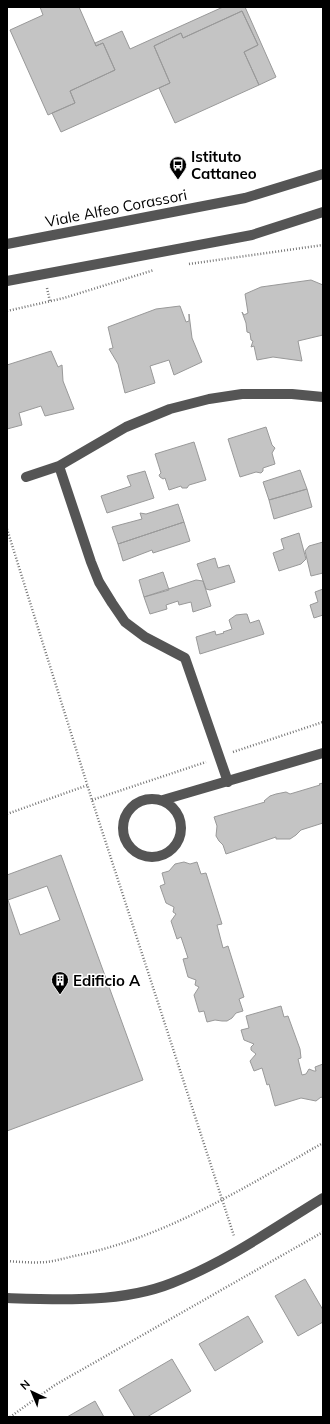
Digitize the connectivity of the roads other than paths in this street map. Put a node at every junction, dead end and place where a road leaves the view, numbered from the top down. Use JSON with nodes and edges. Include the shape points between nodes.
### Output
{"nodes":[{"id":1,"x":323,"y":174,"type":"edge"},
{"id":2,"x":323,"y":212,"type":"edge"},
{"id":3,"x":7,"y":244,"type":"edge"},
{"id":4,"x":7,"y":281,"type":"edge"},
{"id":5,"x":323,"y":397,"type":"edge"},
{"id":6,"x":59,"y":466,"type":"junction"},
{"id":7,"x":26,"y":476,"type":"dead end"},
{"id":8,"x":323,"y":753,"type":"edge"},
{"id":9,"x":228,"y":782,"type":"junction"},
{"id":10,"x":163,"y":800,"type":"junction"},
{"id":11,"x":323,"y":1198,"type":"edge"},
{"id":12,"x":7,"y":1298,"type":"edge"}],
"edges":[{"from":1,"to":3,"type":"street","name":"Viale Alfeo Corassori","via":[[246,198]]},
{"from":2,"to":4,"type":"street","via":[[252,235]]},
{"from":5,"to":6,"type":"street","via":[[242,394],[170,409],[126,427]]},
{"from":6,"to":7,"type":"street"},
{"from":6,"to":9,"type":"street","via":[[91,562],[112,603],[125,622],[145,637],[185,658]]},
{"from":8,"to":9,"type":"street"},
{"from":9,"to":10,"type":"street"},
{"from":10,"to":10,"type":"street","via":[[170,804],[180,819],[178,840],[171,850],[155,857],[137,853],[127,844],[123,835],[122,827],[127,813],[140,800]]},
{"from":11,"to":12,"type":"street","via":[[224,1259],[172,1283],[113,1297],[57,1300]]}]}
